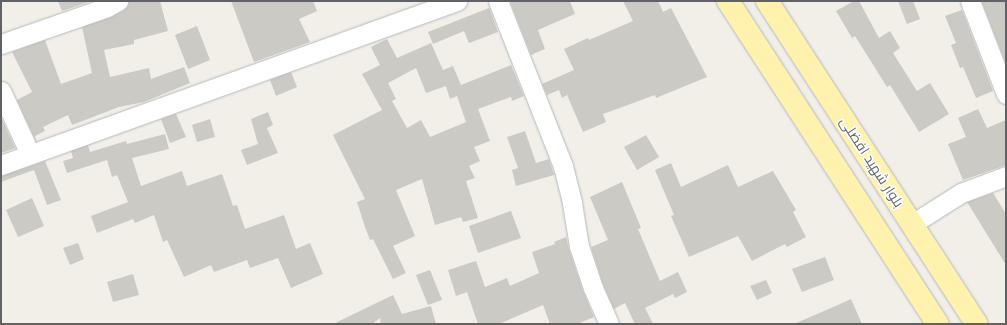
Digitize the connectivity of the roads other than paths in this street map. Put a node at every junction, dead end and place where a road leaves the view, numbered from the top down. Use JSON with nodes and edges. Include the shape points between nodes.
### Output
{"nodes":[{"id":1,"x":118,"y":1,"type":"edge"},
{"id":2,"x":457,"y":1,"type":"edge"},
{"id":3,"x":498,"y":1,"type":"edge"},
{"id":4,"x":728,"y":1,"type":"edge"},
{"id":5,"x":767,"y":1,"type":"edge"},
{"id":6,"x":970,"y":1,"type":"edge"},
{"id":7,"x":1,"y":44,"type":"edge"},
{"id":8,"x":1,"y":91,"type":"edge"},
{"id":9,"x":1006,"y":94,"type":"edge"},
{"id":10,"x":30,"y":154,"type":"junction"},
{"id":11,"x":1,"y":165,"type":"edge"},
{"id":12,"x":1006,"y":176,"type":"edge"},
{"id":13,"x":912,"y":224,"type":"junction"},
{"id":14,"x":926,"y":245,"type":"junction"},
{"id":15,"x":899,"y":263,"type":"junction"},
{"id":16,"x":609,"y":324,"type":"edge"},
{"id":17,"x":938,"y":324,"type":"edge"},
{"id":18,"x":978,"y":324,"type":"edge"}],
"edges":[{"from":1,"to":7,"type":"street"},
{"from":2,"to":10,"type":"street"},
{"from":3,"to":16,"type":"street","via":[[563,166],[579,246],[593,288]]},
{"from":4,"to":15,"type":"main road"},
{"from":5,"to":13,"type":"main road","name":"بلوار شهید افضلی"},
{"from":6,"to":9,"type":"street"},
{"from":8,"to":10,"type":"street"},
{"from":10,"to":11,"type":"street"},
{"from":12,"to":13,"type":"street","via":[[961,194]]},
{"from":13,"to":14,"type":"main road","name":"بلوار شهید افضلی"},
{"from":14,"to":15,"type":"main road"},
{"from":14,"to":18,"type":"main road","name":"بلوار شهید افضلی"},
{"from":15,"to":17,"type":"main road"}]}
